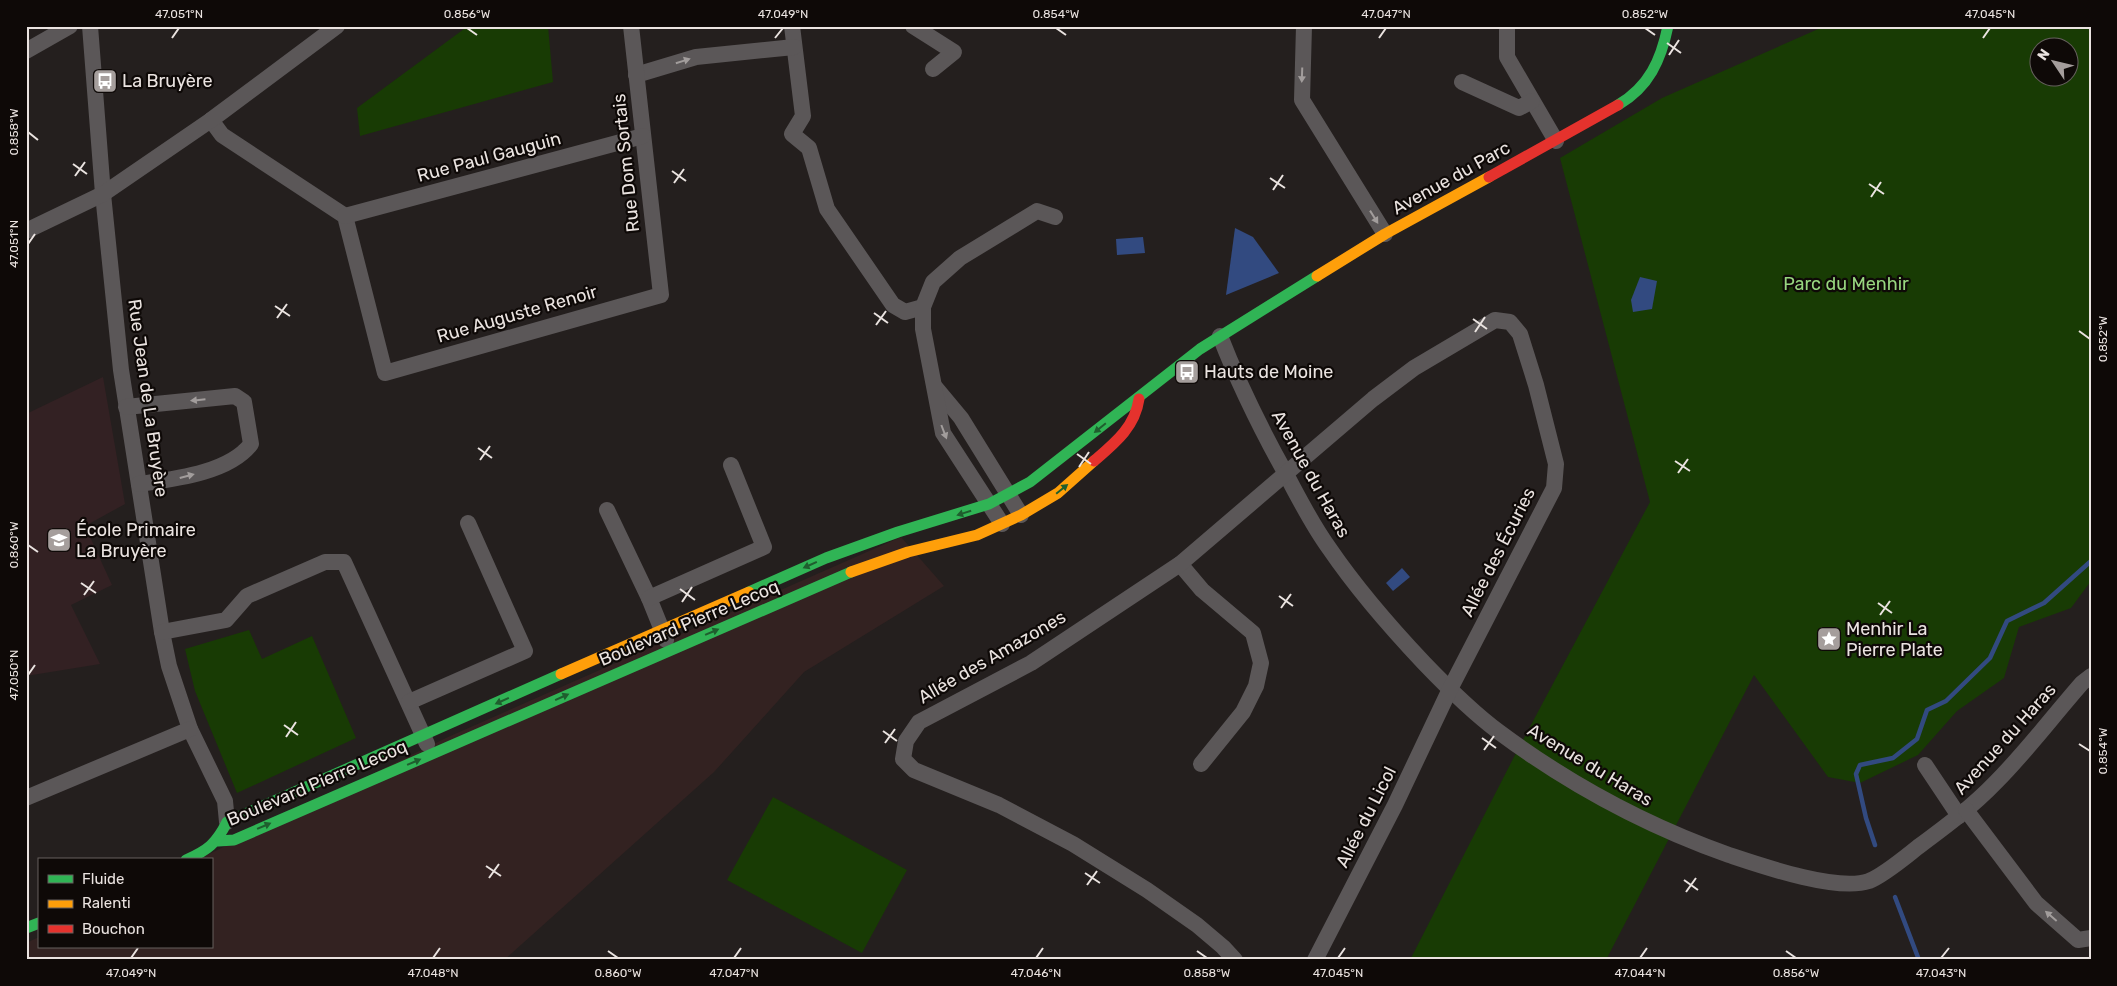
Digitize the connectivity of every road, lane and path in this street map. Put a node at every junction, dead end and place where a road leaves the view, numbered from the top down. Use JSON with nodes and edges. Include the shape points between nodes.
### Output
{"nodes":[{"id":1,"x":70,"y":26,"type":"edge"},
{"id":2,"x":90,"y":26,"type":"edge"},
{"id":3,"x":337,"y":26,"type":"edge"},
{"id":4,"x":631,"y":26,"type":"edge"},
{"id":5,"x":792,"y":26,"type":"edge"},
{"id":6,"x":797,"y":26,"type":"edge"},
{"id":7,"x":913,"y":26,"type":"edge"},
{"id":8,"x":1304,"y":26,"type":"edge"},
{"id":9,"x":1507,"y":26,"type":"edge"},
{"id":10,"x":1668,"y":26,"type":"edge"},
{"id":11,"x":794,"y":47,"type":"junction"},
{"id":12,"x":26,"y":51,"type":"edge"},
{"id":13,"x":933,"y":69,"type":"dead end"},
{"id":14,"x":636,"y":75,"type":"junction"},
{"id":15,"x":1462,"y":82,"type":"dead end"},
{"id":16,"x":1532,"y":101,"type":"junction"},
{"id":17,"x":210,"y":120,"type":"junction"},
{"id":18,"x":643,"y":136,"type":"junction"},
{"id":19,"x":1556,"y":141,"type":"junction"},
{"id":20,"x":103,"y":194,"type":"junction"},
{"id":21,"x":345,"y":216,"type":"junction"},
{"id":22,"x":1055,"y":217,"type":"dead end"},
{"id":23,"x":26,"y":231,"type":"edge"},
{"id":24,"x":1385,"y":234,"type":"junction"},
{"id":25,"x":661,"y":295,"type":"joint"},
{"id":26,"x":922,"y":307,"type":"junction"},
{"id":27,"x":1220,"y":336,"type":"junction"},
{"id":28,"x":934,"y":385,"type":"junction"},
{"id":29,"x":1139,"y":399,"type":"junction"},
{"id":30,"x":126,"y":407,"type":"junction"},
{"id":31,"x":731,"y":465,"type":"dead end"},
{"id":32,"x":1285,"y":474,"type":"junction"},
{"id":33,"x":139,"y":484,"type":"junction"},
{"id":34,"x":1009,"y":494,"type":"junction"},
{"id":35,"x":989,"y":504,"type":"junction"},
{"id":36,"x":607,"y":510,"type":"dead end"},
{"id":37,"x":1021,"y":514,"type":"junction"},
{"id":38,"x":468,"y":523,"type":"dead end"},
{"id":39,"x":1002,"y":524,"type":"junction"},
{"id":40,"x":1180,"y":564,"type":"junction"},
{"id":41,"x":649,"y":598,"type":"junction"},
{"id":42,"x":661,"y":630,"type":"junction"},
{"id":43,"x":162,"y":632,"type":"junction"},
{"id":44,"x":670,"y":650,"type":"junction"},
{"id":45,"x":2091,"y":676,"type":"edge"},
{"id":46,"x":1450,"y":690,"type":"junction"},
{"id":47,"x":409,"y":702,"type":"junction"},
{"id":48,"x":190,"y":729,"type":"junction"},
{"id":49,"x":423,"y":736,"type":"junction"},
{"id":50,"x":432,"y":754,"type":"junction"},
{"id":51,"x":1201,"y":764,"type":"dead end"},
{"id":52,"x":1925,"y":765,"type":"dead end"},
{"id":53,"x":26,"y":798,"type":"edge"},
{"id":54,"x":1963,"y":813,"type":"junction"},
{"id":55,"x":227,"y":822,"type":"junction"},
{"id":56,"x":218,"y":841,"type":"junction"},
{"id":57,"x":191,"y":858,"type":"edge"},
{"id":58,"x":38,"y":923,"type":"edge"},
{"id":59,"x":26,"y":928,"type":"edge"},
{"id":60,"x":2091,"y":938,"type":"edge"},
{"id":61,"x":1235,"y":960,"type":"edge"},
{"id":62,"x":1315,"y":960,"type":"edge"}],
"edges":[{"from":1,"to":12,"type":"street"},
{"from":2,"to":20,"type":"street","name":"Rue Jean de La Bruyère"},
{"from":3,"to":17,"type":"street"},
{"from":4,"to":14,"type":"street","name":"Rue Dom Sortais"},
{"from":5,"to":6,"type":"street"},
{"from":5,"to":11,"type":"street"},
{"from":7,"to":13,"type":"street","via":[[954,52]]},
{"from":8,"to":24,"type":"street","one_way":true,"via":[[1302,100]]},
{"from":9,"to":16,"type":"street","via":[[1507,57]]},
{"from":10,"to":19,"type":"street","name":"Avenue du Parc","via":[[1663,51],[1652,74],[1628,99]]},
{"from":14,"to":11,"type":"street","one_way":true,"via":[[696,57]]},
{"from":11,"to":26,"type":"street","via":[[803,116],[792,134],[809,148],[827,209],[893,304],[905,312]]},
{"from":14,"to":18,"type":"street","name":"Rue Dom Sortais"},
{"from":15,"to":16,"type":"street","via":[[1520,108]]},
{"from":16,"to":19,"type":"street"},
{"from":17,"to":20,"type":"street"},
{"from":17,"to":21,"type":"street","via":[[222,135]]},
{"from":18,"to":21,"type":"street","name":"Rue Paul Gauguin"},
{"from":18,"to":25,"type":"street","name":"Rue Dom Sortais"},
{"from":19,"to":24,"type":"street","name":"Avenue du Parc"},
{"from":20,"to":23,"type":"street"},
{"from":20,"to":30,"type":"street","name":"Rue Jean de La Bruyère"},
{"from":21,"to":25,"type":"street","name":"Rue Auguste Renoir","via":[[384,373]]},
{"from":22,"to":26,"type":"street","via":[[1037,211],[960,258],[933,282]]},
{"from":24,"to":27,"type":"street","name":"Avenue du Parc"},
{"from":26,"to":28,"type":"street"},
{"from":27,"to":29,"type":"street","name":"Boulevard Pierre Lecoq","via":[[1174,368]]},
{"from":27,"to":32,"type":"street","name":"Avenue du Haras","via":[[1240,385]]},
{"from":28,"to":34,"type":"street","via":[[961,418]]},
{"from":28,"to":35,"type":"street","one_way":true,"via":[[943,434]]},
{"from":29,"to":34,"type":"street","name":"Boulevard Pierre Lecoq","one_way":true,"via":[[1059,461]]},
{"from":37,"to":29,"type":"street","name":"Boulevard Pierre Lecoq","one_way":true,"via":[[1058,493],[1115,444],[1137,413]]},
{"from":30,"to":33,"type":"street","name":"Rue Jean de La Bruyère"},
{"from":33,"to":30,"type":"street","one_way":true,"via":[[187,477],[243,453],[250,444],[244,402],[236,396]]},
{"from":31,"to":41,"type":"street","via":[[764,547]]},
{"from":32,"to":40,"type":"street","name":"Allée des Amazones"},
{"from":32,"to":46,"type":"street","name":"Avenue du Haras","via":[[1329,549],[1402,640]]},
{"from":32,"to":46,"type":"street","name":"Allée des Écuries","via":[[1372,399],[1451,344],[1495,320],[1510,322],[1520,334],[1556,464],[1554,488]]},
{"from":33,"to":43,"type":"street","name":"Rue Jean de La Bruyère"},
{"from":34,"to":35,"type":"street","name":"Boulevard Pierre Lecoq"},
{"from":34,"to":37,"type":"street"},
{"from":35,"to":39,"type":"street"},
{"from":35,"to":42,"type":"street","name":"Boulevard Pierre Lecoq","one_way":true,"via":[[826,558]]},
{"from":36,"to":41,"type":"street"},
{"from":37,"to":39,"type":"street","name":"Boulevard Pierre Lecoq"},
{"from":38,"to":47,"type":"street","via":[[524,651]]},
{"from":44,"to":39,"type":"street","name":"Boulevard Pierre Lecoq","one_way":true,"via":[[847,574],[908,552],[977,535]]},
{"from":40,"to":51,"type":"street","via":[[1202,590],[1252,633],[1261,663],[1256,686],[1243,712]]},
{"from":40,"to":61,"type":"street","name":"Allée des Amazones","via":[[1030,662],[919,722],[906,740],[903,759],[914,770],[999,805],[1073,844],[1197,925]]},
{"from":41,"to":42,"type":"street"},
{"from":42,"to":44,"type":"street"},
{"from":42,"to":49,"type":"street","name":"Boulevard Pierre Lecoq","one_way":true},
{"from":43,"to":47,"type":"street","via":[[226,620],[247,596],[325,562],[344,562]]},
{"from":43,"to":48,"type":"street","name":"Rue Jean de La Bruyère","via":[[169,666]]},
{"from":50,"to":44,"type":"street","name":"Boulevard Pierre Lecoq","one_way":true},
{"from":45,"to":54,"type":"street","name":"Avenue du Haras","via":[[1997,781]]},
{"from":46,"to":54,"type":"street","name":"Avenue du Haras","via":[[1498,731],[1582,787],[1639,818],[1722,852],[1781,870],[1852,884],[1870,880]]},
{"from":46,"to":62,"type":"street","name":"Allée du Licol","via":[[1396,805]]},
{"from":47,"to":49,"type":"street"},
{"from":48,"to":53,"type":"street"},
{"from":48,"to":55,"type":"street","name":"Rue Jean de La Bruyère","via":[[225,801]]},
{"from":49,"to":50,"type":"street"},
{"from":49,"to":55,"type":"street","name":"Boulevard Pierre Lecoq"},
{"from":56,"to":50,"type":"street","name":"Boulevard Pierre Lecoq","one_way":true,"via":[[234,840]]},
{"from":52,"to":54,"type":"street"},
{"from":60,"to":54,"type":"street","one_way":true,"via":[[2078,940],[2036,902]]},
{"from":55,"to":56,"type":"street","name":"Boulevard Pierre Lecoq"},
{"from":56,"to":57,"type":"street","name":"Boulevard Pierre Lecoq","via":[[207,851]]},
{"from":58,"to":59,"type":"street"}]}
